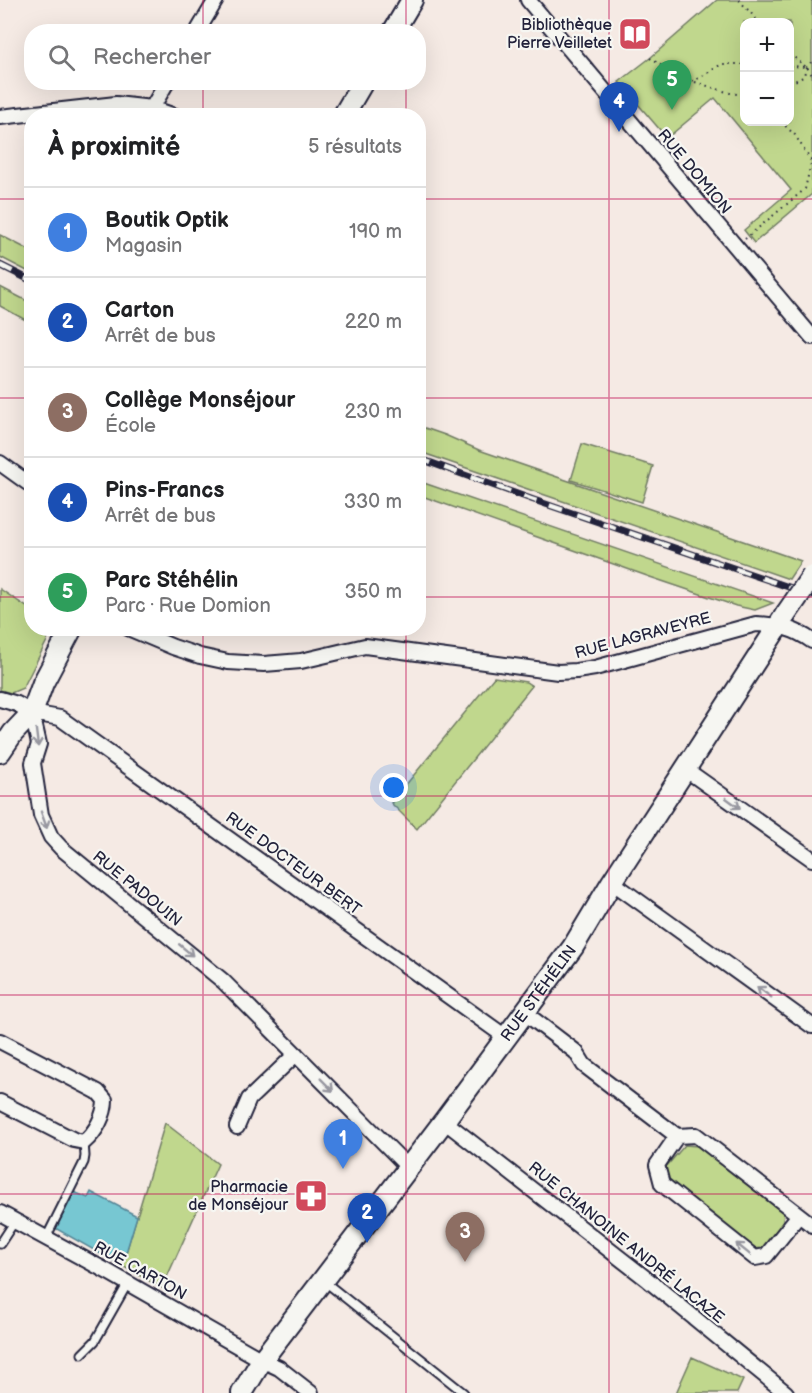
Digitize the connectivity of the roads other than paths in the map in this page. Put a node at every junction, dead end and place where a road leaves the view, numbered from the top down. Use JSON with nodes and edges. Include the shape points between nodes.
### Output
{"nodes":[{"id":1,"x":216,"y":0,"type":"edge"},
{"id":2,"x":412,"y":0,"type":"edge"},
{"id":3,"x":528,"y":0,"type":"edge"},
{"id":4,"x":202,"y":24,"type":"edge"},
{"id":5,"x":398,"y":24,"type":"edge"},
{"id":6,"x":162,"y":90,"type":"edge"},
{"id":7,"x":358,"y":90,"type":"edge"},
{"id":8,"x":80,"y":108,"type":"edge"},
{"id":9,"x":152,"y":108,"type":"joint"},
{"id":10,"x":348,"y":108,"type":"edge"},
{"id":11,"x":24,"y":114,"type":"edge"},
{"id":12,"x":0,"y":117,"type":"edge"},
{"id":13,"x":812,"y":337,"type":"edge"},
{"id":14,"x":0,"y":463,"type":"edge"},
{"id":15,"x":24,"y":480,"type":"edge"},
{"id":16,"x":812,"y":576,"type":"edge"},
{"id":17,"x":782,"y":620,"type":"junction"},
{"id":18,"x":68,"y":636,"type":"edge"},
{"id":19,"x":147,"y":636,"type":"edge"},
{"id":20,"x":812,"y":641,"type":"edge"},
{"id":21,"x":0,"y":699,"type":"edge"},
{"id":22,"x":32,"y":713,"type":"junction"},
{"id":23,"x":0,"y":752,"type":"edge"},
{"id":24,"x":685,"y":769,"type":"junction"},
{"id":25,"x":812,"y":859,"type":"edge"},
{"id":26,"x":612,"y":882,"type":"junction"},
{"id":27,"x":525,"y":1013,"type":"junction"},
{"id":28,"x":812,"y":1026,"type":"edge"},
{"id":29,"x":507,"y":1038,"type":"junction"},
{"id":30,"x":0,"y":1041,"type":"edge"},
{"id":31,"x":296,"y":1054,"type":"junction"},
{"id":32,"x":1,"y":1104,"type":"edge"},
{"id":33,"x":444,"y":1121,"type":"junction"},
{"id":34,"x":237,"y":1127,"type":"dead end"},
{"id":35,"x":677,"y":1136,"type":"junction"},
{"id":36,"x":84,"y":1142,"type":"junction"},
{"id":37,"x":409,"y":1167,"type":"junction"},
{"id":38,"x":0,"y":1213,"type":"edge"},
{"id":39,"x":799,"y":1215,"type":"junction"},
{"id":40,"x":15,"y":1221,"type":"junction"},
{"id":41,"x":812,"y":1225,"type":"edge"},
{"id":42,"x":46,"y":1238,"type":"junction"},
{"id":43,"x":0,"y":1244,"type":"edge"},
{"id":44,"x":322,"y":1279,"type":"junction"},
{"id":45,"x":128,"y":1283,"type":"junction"},
{"id":46,"x":82,"y":1354,"type":"dead end"},
{"id":47,"x":262,"y":1360,"type":"junction"},
{"id":48,"x":242,"y":1393,"type":"edge"},
{"id":49,"x":311,"y":1393,"type":"edge"},
{"id":50,"x":464,"y":1393,"type":"edge"},
{"id":51,"x":786,"y":1393,"type":"edge"}],
"edges":[{"from":1,"to":4,"type":"street"},
{"from":2,"to":5,"type":"street"},
{"from":3,"to":13,"type":"street","name":"RUE DOMION"},
{"from":6,"to":9,"type":"street"},
{"from":7,"to":10,"type":"street"},
{"from":8,"to":9,"type":"street","via":[[116,104]]},
{"from":11,"to":12,"type":"street"},
{"from":14,"to":15,"type":"street"},
{"from":16,"to":17,"type":"street","name":"RUE STÉHÉLIN","bridge":true},
{"from":17,"to":19,"type":"street","name":"RUE LAGRAVEYRE","via":[[746,626],[595,668],[558,672],[365,646],[302,661],[228,662]]},
{"from":17,"to":20,"type":"street"},
{"from":17,"to":24,"type":"street","name":"RUE STÉHÉLIN"},
{"from":18,"to":22,"type":"street"},
{"from":21,"to":22,"type":"street"},
{"from":22,"to":23,"type":"street"},
{"from":22,"to":29,"type":"street","name":"RUE DOCTEUR BERT","via":[[60,718]]},
{"from":22,"to":31,"type":"street","name":"RUE PADOUIN","one_way":true,"via":[[39,744],[33,762],[41,815],[51,837],[222,981]]},
{"from":24,"to":25,"type":"street","one_way":true},
{"from":24,"to":26,"type":"street","name":"RUE STÉHÉLIN"},
{"from":26,"to":27,"type":"street","name":"RUE STÉHÉLIN","via":[[573,947]]},
{"from":28,"to":26,"type":"street","one_way":true},
{"from":27,"to":29,"type":"street","name":"RUE STÉHÉLIN"},
{"from":27,"to":35,"type":"street","via":[[576,1052],[584,1065]]},
{"from":29,"to":33,"type":"street","name":"RUE STÉHÉLIN"},
{"from":30,"to":36,"type":"street","via":[[98,1092],[105,1100],[105,1110],[92,1136]]},
{"from":31,"to":34,"type":"street","via":[[249,1099]]},
{"from":31,"to":37,"type":"street","name":"RUE PADOUIN","one_way":true},
{"from":32,"to":36,"type":"street"},
{"from":33,"to":37,"type":"street","name":"RUE STÉHÉLIN"},
{"from":33,"to":51,"type":"street","name":"RUE CHANOINE ANDRÉ LACAZE"},
{"from":35,"to":39,"type":"street","via":[[696,1135]]},
{"from":39,"to":35,"type":"street","one_way":true,"via":[[766,1256],[754,1258],[662,1184],[657,1165]]},
{"from":36,"to":42,"type":"lane","via":[[84,1162]]},
{"from":37,"to":44,"type":"street","name":"RUE STÉHÉLIN"},
{"from":38,"to":40,"type":"street","name":"RUE CARTON"},
{"from":39,"to":41,"type":"street"},
{"from":40,"to":42,"type":"street","name":"RUE CARTON"},
{"from":40,"to":43,"type":"lane"},
{"from":42,"to":45,"type":"street","name":"RUE CARTON"},
{"from":44,"to":47,"type":"street","name":"RUE STÉHÉLIN"},
{"from":44,"to":50,"type":"lane"},
{"from":45,"to":46,"type":"lane","via":[[95,1341]]},
{"from":45,"to":47,"type":"street","name":"RUE CARTON"},
{"from":47,"to":48,"type":"street","name":"RUE STÉHÉLIN"},
{"from":47,"to":49,"type":"street","name":"RUE CARTON"}]}
